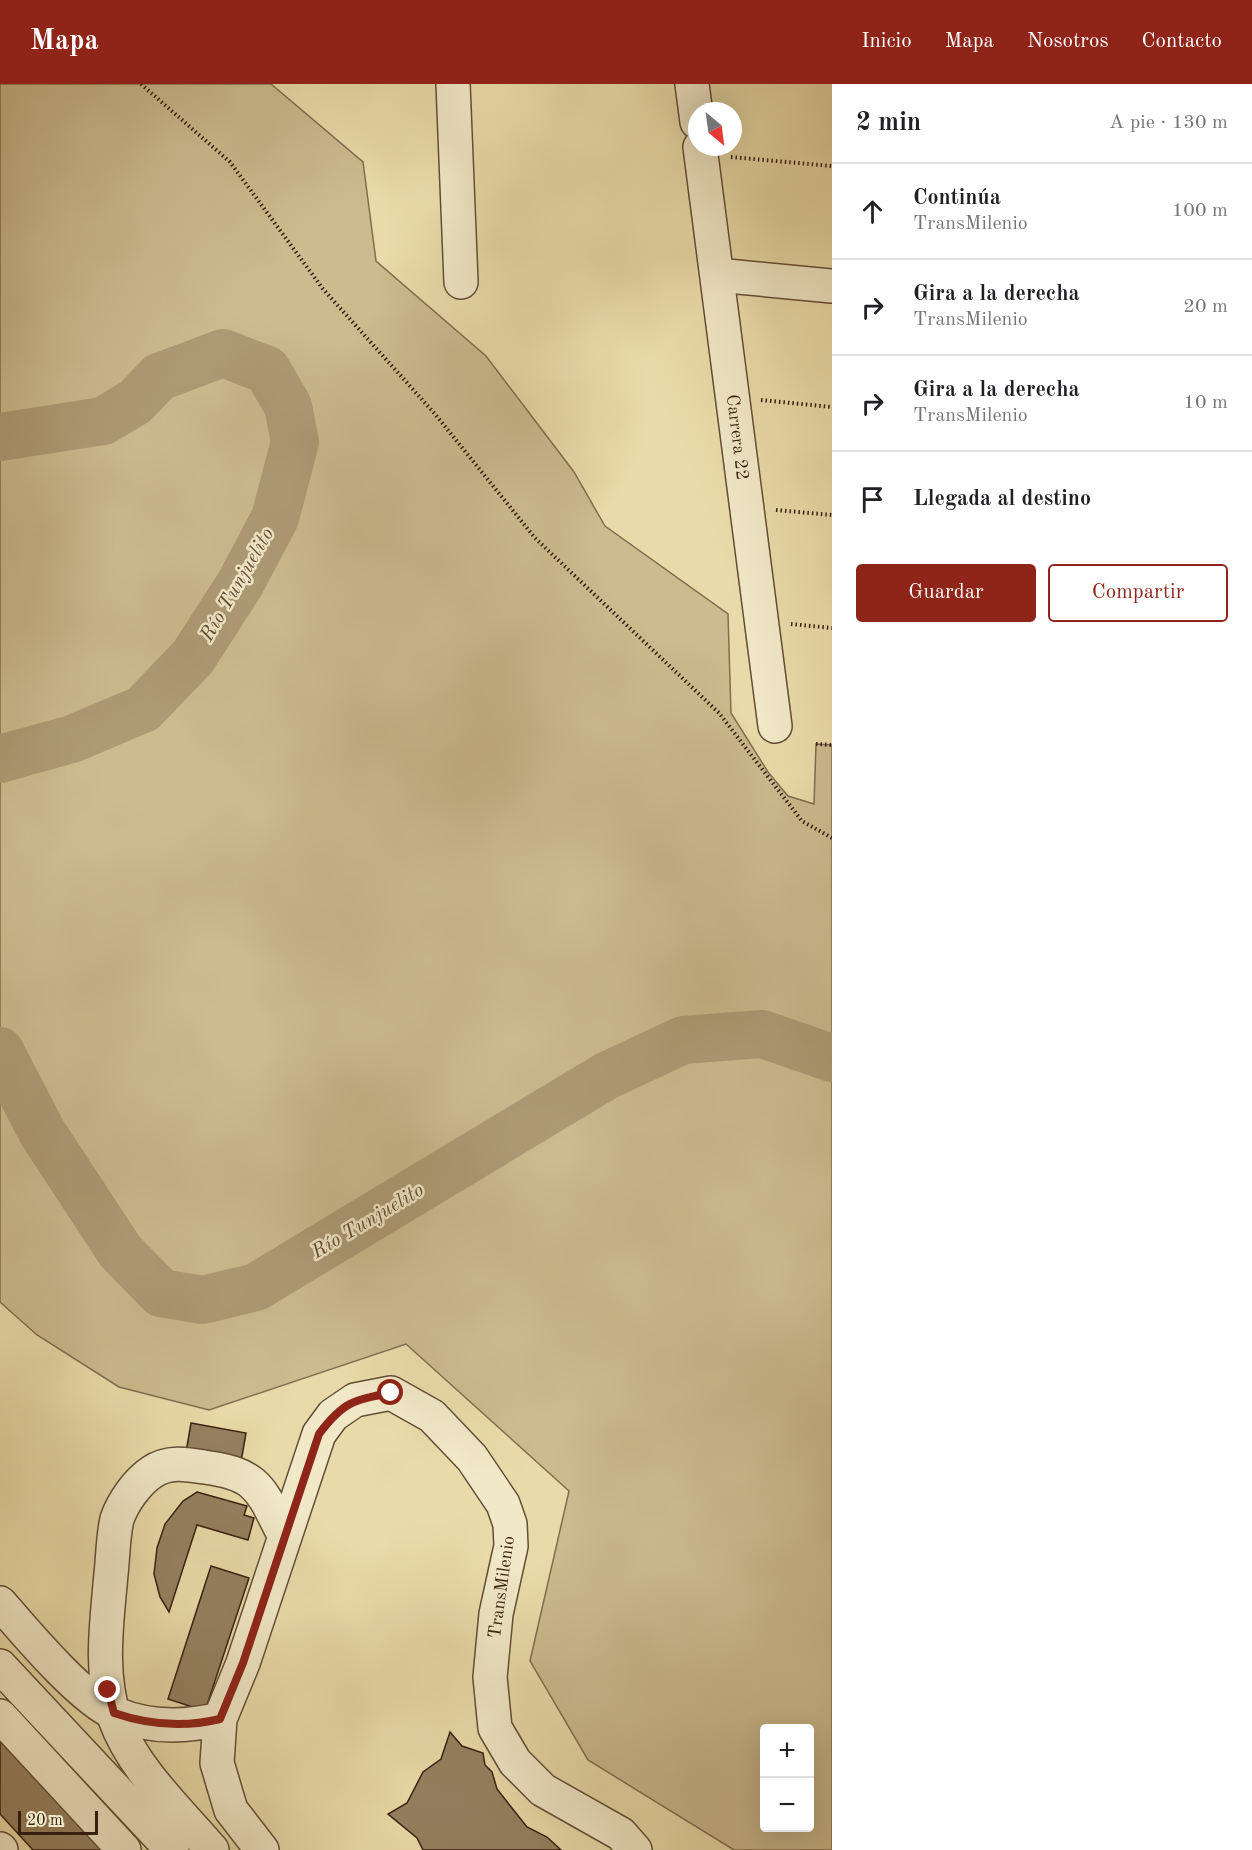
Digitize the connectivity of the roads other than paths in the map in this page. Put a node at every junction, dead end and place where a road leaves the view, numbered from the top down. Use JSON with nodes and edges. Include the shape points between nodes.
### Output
{"nodes":[{"id":1,"x":453,"y":84,"type":"edge"},
{"id":2,"x":692,"y":84,"type":"edge"},
{"id":3,"x":694,"y":102,"type":"edge"},
{"id":4,"x":701,"y":156,"type":"edge"},
{"id":5,"x":717,"y":275,"type":"junction"},
{"id":6,"x":461,"y":282,"type":"dead end"},
{"id":7,"x":832,"y":286,"type":"edge"},
{"id":8,"x":775,"y":726,"type":"dead end"},
{"id":9,"x":284,"y":1535,"type":"junction"},
{"id":10,"x":0,"y":1603,"type":"edge"},
{"id":11,"x":0,"y":1666,"type":"edge"},
{"id":12,"x":114,"y":1713,"type":"junction"},
{"id":13,"x":0,"y":1716,"type":"edge"},
{"id":14,"x":220,"y":1719,"type":"junction"},
{"id":15,"x":124,"y":1850,"type":"edge"},
{"id":16,"x":172,"y":1850,"type":"edge"},
{"id":17,"x":212,"y":1850,"type":"edge"},
{"id":18,"x":262,"y":1850,"type":"edge"},
{"id":19,"x":635,"y":1850,"type":"edge"}],
"edges":[{"from":1,"to":6,"type":"street"},
{"from":2,"to":3,"type":"street","name":"Carrera 22"},
{"from":4,"to":5,"type":"street","name":"Carrera 22"},
{"from":5,"to":7,"type":"street"},
{"from":5,"to":8,"type":"street","name":"Carrera 22"},
{"from":9,"to":12,"type":"street","via":[[261,1489],[254,1482],[224,1470],[176,1463],[153,1471],[136,1485],[118,1519],[113,1552],[105,1639],[108,1690]]},
{"from":9,"to":14,"type":"street","name":"TransMilenio","via":[[243,1663]]},
{"from":9,"to":19,"type":"street","name":"TransMilenio","via":[[319,1434],[333,1415],[355,1400],[391,1393],[432,1416],[472,1458],[502,1504],[510,1524],[511,1546],[496,1614],[490,1677],[495,1728],[515,1762],[543,1790],[621,1834]]},
{"from":10,"to":12,"type":"street","via":[[45,1654],[87,1694]]},
{"from":11,"to":16,"type":"street"},
{"from":12,"to":14,"type":"street","via":[[169,1725]]},
{"from":12,"to":17,"type":"street","via":[[128,1750]]},
{"from":13,"to":15,"type":"street"},
{"from":14,"to":18,"type":"street","name":"TransMilenio","via":[[217,1763],[231,1810]]}]}
